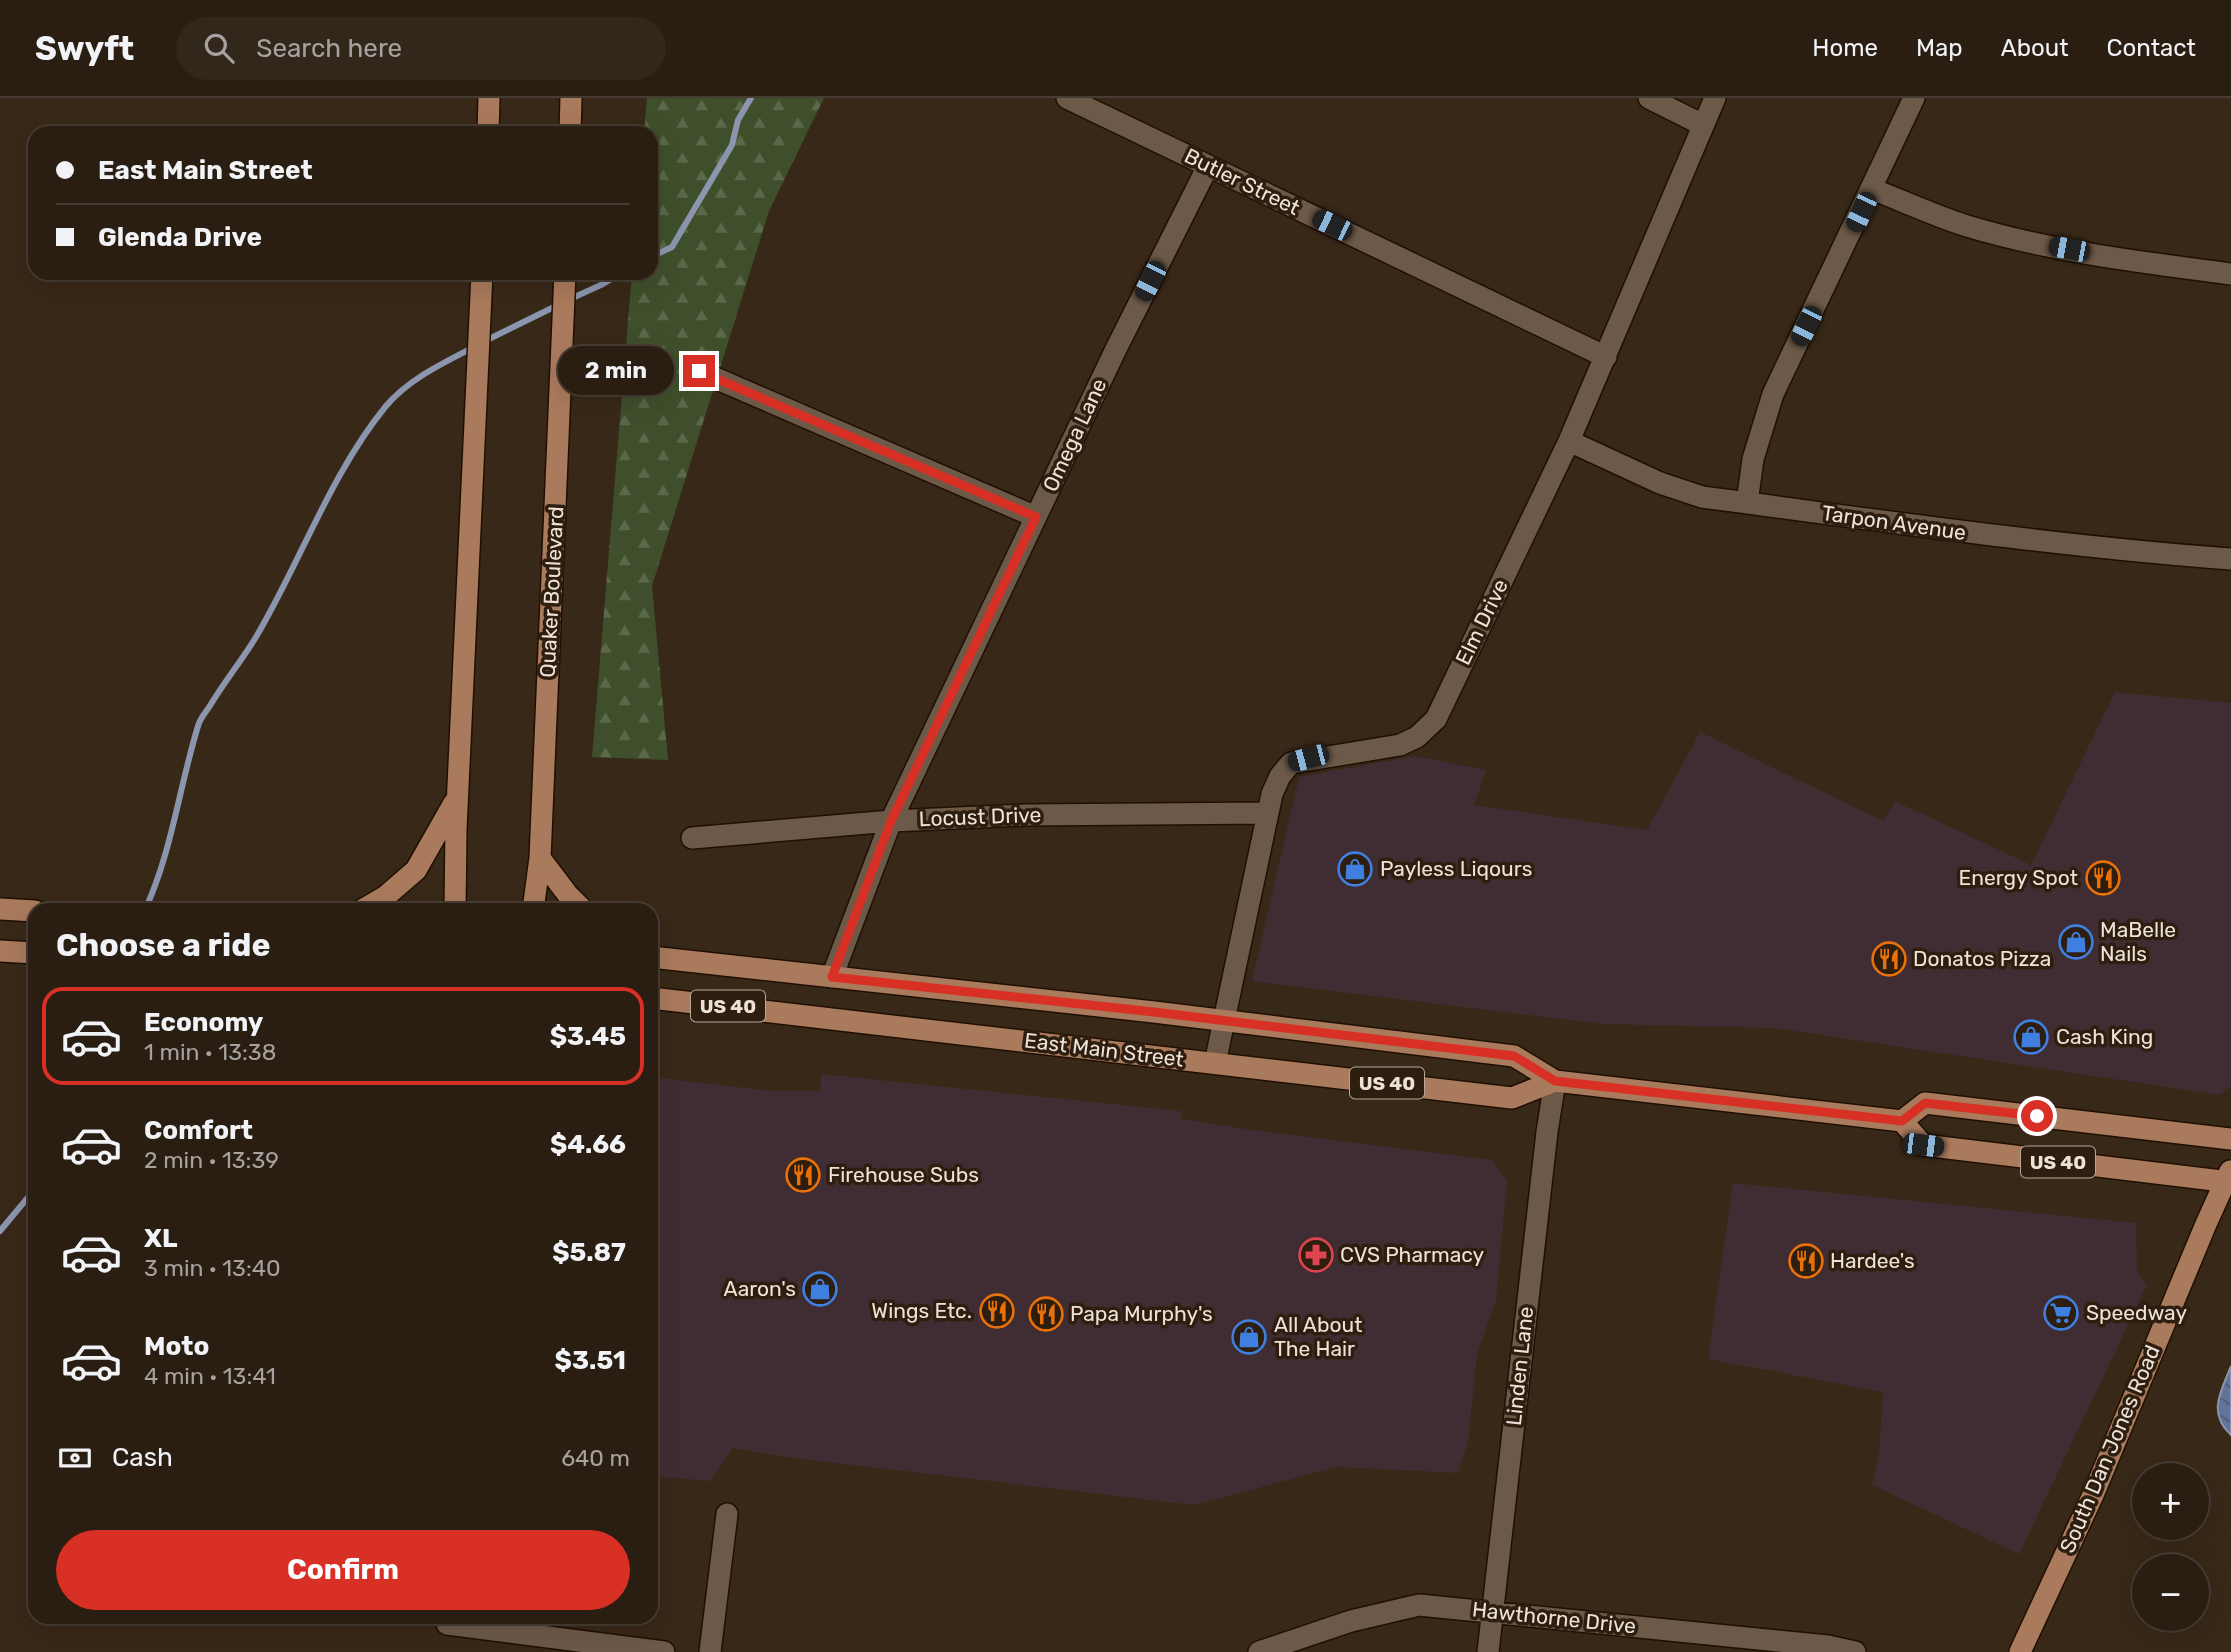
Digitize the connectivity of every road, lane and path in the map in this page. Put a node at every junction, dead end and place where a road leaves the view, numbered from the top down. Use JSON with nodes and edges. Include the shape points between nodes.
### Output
{"nodes":[{"id":1,"x":489,"y":98,"type":"edge"},
{"id":2,"x":571,"y":98,"type":"edge"},
{"id":3,"x":1067,"y":98,"type":"edge"},
{"id":4,"x":1649,"y":98,"type":"edge"},
{"id":5,"x":1715,"y":98,"type":"edge"},
{"id":6,"x":1914,"y":98,"type":"edge"},
{"id":7,"x":1703,"y":125,"type":"junction"},
{"id":8,"x":488,"y":126,"type":"edge"},
{"id":9,"x":570,"y":126,"type":"edge"},
{"id":10,"x":1208,"y":166,"type":"junction"},
{"id":11,"x":1872,"y":189,"type":"junction"},
{"id":12,"x":2231,"y":274,"type":"edge"},
{"id":13,"x":482,"y":280,"type":"edge"},
{"id":14,"x":565,"y":280,"type":"edge"},
{"id":15,"x":1606,"y":357,"type":"junction"},
{"id":16,"x":699,"y":371,"type":"dead end"},
{"id":17,"x":1569,"y":441,"type":"junction"},
{"id":18,"x":1747,"y":503,"type":"junction"},
{"id":19,"x":1036,"y":517,"type":"junction"},
{"id":20,"x":2231,"y":559,"type":"edge"},
{"id":21,"x":458,"y":795,"type":"junction"},
{"id":22,"x":1268,"y":813,"type":"junction"},
{"id":23,"x":891,"y":821,"type":"junction"},
{"id":24,"x":692,"y":838,"type":"dead end"},
{"id":25,"x":540,"y":858,"type":"junction"},
{"id":26,"x":374,"y":903,"type":"edge"},
{"id":27,"x":454,"y":903,"type":"edge"},
{"id":28,"x":534,"y":903,"type":"edge"},
{"id":29,"x":576,"y":903,"type":"edge"},
{"id":30,"x":0,"y":909,"type":"edge"},
{"id":31,"x":28,"y":911,"type":"edge"},
{"id":32,"x":0,"y":950,"type":"edge"},
{"id":33,"x":28,"y":952,"type":"edge"},
{"id":34,"x":658,"y":955,"type":"edge"},
{"id":35,"x":832,"y":977,"type":"junction"},
{"id":36,"x":658,"y":999,"type":"edge"},
{"id":37,"x":1224,"y":1021,"type":"junction"},
{"id":38,"x":1215,"y":1063,"type":"junction"},
{"id":39,"x":1555,"y":1081,"type":"junction"},
{"id":40,"x":1902,"y":1121,"type":"junction"},
{"id":41,"x":2231,"y":1139,"type":"edge"},
{"id":42,"x":2229,"y":1178,"type":"edge"},
{"id":43,"x":727,"y":1514,"type":"dead end"},
{"id":44,"x":1494,"y":1611,"type":"junction"},
{"id":45,"x":447,"y":1624,"type":"dead end"},
{"id":46,"x":523,"y":1644,"type":"edge"},
{"id":47,"x":664,"y":1652,"type":"edge"},
{"id":48,"x":710,"y":1652,"type":"edge"},
{"id":49,"x":1259,"y":1652,"type":"edge"},
{"id":50,"x":1488,"y":1652,"type":"edge"},
{"id":51,"x":1855,"y":1652,"type":"edge"},
{"id":52,"x":2020,"y":1652,"type":"edge"}],
"edges":[{"from":1,"to":8,"type":"main road"},
{"from":2,"to":9,"type":"main road"},
{"from":3,"to":10,"type":"street","name":"Butler Street"},
{"from":4,"to":7,"type":"street"},
{"from":5,"to":7,"type":"street","name":"Elm Drive"},
{"from":6,"to":11,"type":"street"},
{"from":7,"to":15,"type":"street","name":"Elm Drive"},
{"from":10,"to":15,"type":"street","name":"Butler Street"},
{"from":10,"to":19,"type":"street","name":"Omega Lane"},
{"from":11,"to":12,"type":"street","via":[[1965,225],[2023,240],[2115,259]]},
{"from":11,"to":18,"type":"street","via":[[1773,394],[1753,459]]},
{"from":13,"to":21,"type":"main road"},
{"from":14,"to":25,"type":"main road","name":"Quaker Boulevard"},
{"from":15,"to":17,"type":"street","name":"Elm Drive"},
{"from":16,"to":19,"type":"street"},
{"from":17,"to":18,"type":"street","name":"Tarpon Avenue","via":[[1684,492]]},
{"from":17,"to":22,"type":"street","name":"Elm Drive","via":[[1436,719],[1400,745],[1291,763],[1280,776]]},
{"from":18,"to":20,"type":"street","name":"Tarpon Avenue","via":[[2015,539]]},
{"from":19,"to":23,"type":"street","name":"Omega Lane"},
{"from":21,"to":26,"type":"main road","via":[[416,870]]},
{"from":21,"to":27,"type":"main road"},
{"from":22,"to":23,"type":"street","name":"Locust Drive"},
{"from":22,"to":37,"type":"street","name":"Elm Drive"},
{"from":23,"to":24,"type":"street","name":"Locust Drive"},
{"from":23,"to":35,"type":"street","name":"Omega Lane"},
{"from":25,"to":28,"type":"main road","name":"Quaker Boulevard"},
{"from":25,"to":29,"type":"main road"},
{"from":30,"to":31,"type":"main road"},
{"from":32,"to":33,"type":"main road"},
{"from":34,"to":35,"type":"main road","name":"East Main Street","number":"US 40"},
{"from":35,"to":37,"type":"main road","name":"East Main Street","number":"US 40"},
{"from":36,"to":38,"type":"main road","name":"East Main Street","number":"US 40"},
{"from":37,"to":38,"type":"street","name":"Elm Drive"},
{"from":37,"to":39,"type":"main road","name":"East Main Street","number":"US 40","via":[[1514,1056]]},
{"from":38,"to":39,"type":"main road","name":"East Main Street","number":"US 40","via":[[1512,1098]]},
{"from":39,"to":40,"type":"main road","name":"East Main Street","number":"US 40"},
{"from":39,"to":44,"type":"street","name":"Linden Lane"},
{"from":40,"to":41,"type":"main road","number":"US 40","via":[[1925,1103]]},
{"from":40,"to":42,"type":"main road","number":"US 40","via":[[1923,1145]]},
{"from":42,"to":52,"type":"main road","name":"South Dan Jones Road"},
{"from":43,"to":48,"type":"street"},
{"from":44,"to":49,"type":"street","name":"Hawthorne Drive","via":[[1419,1605],[1351,1621]]},
{"from":44,"to":50,"type":"street","name":"Linden Lane"},
{"from":44,"to":51,"type":"street","name":"Hawthorne Drive"},
{"from":45,"to":46,"type":"street"},
{"from":46,"to":47,"type":"street"}]}
